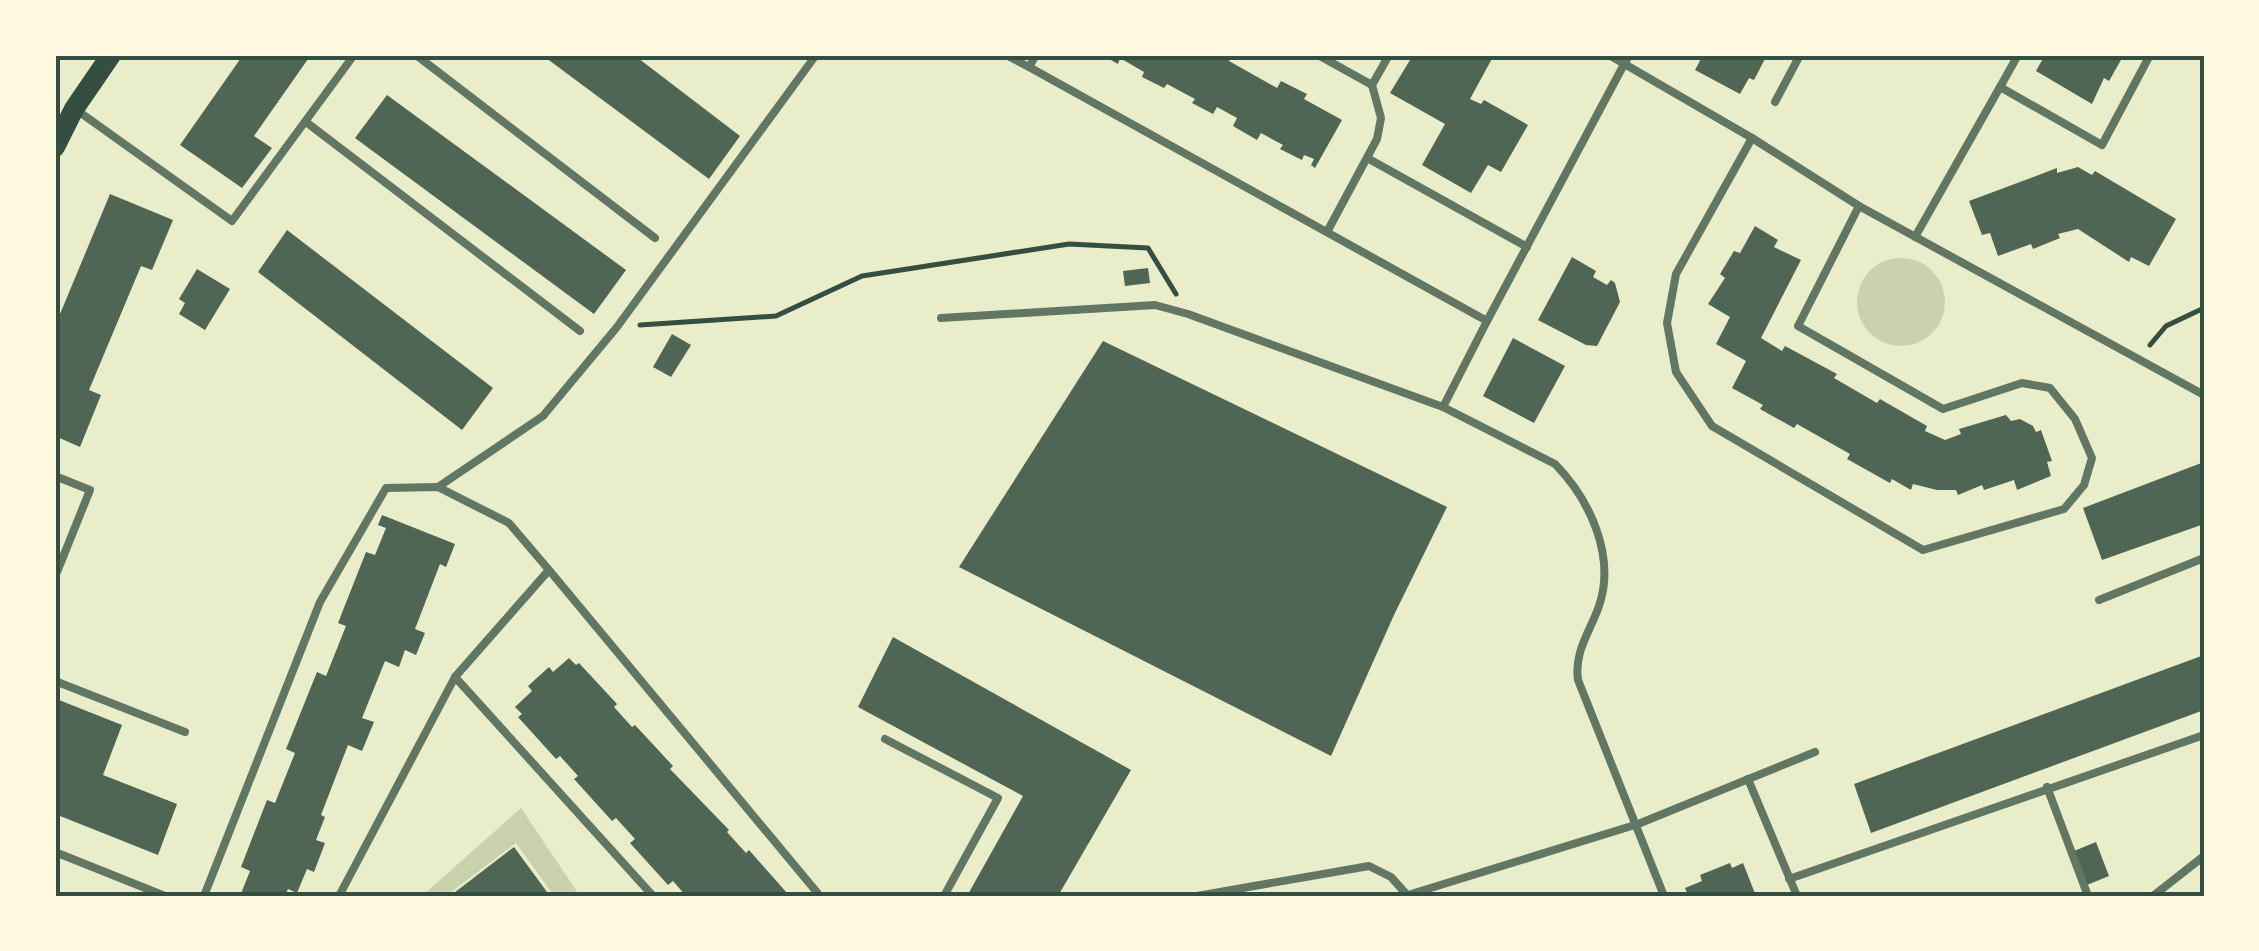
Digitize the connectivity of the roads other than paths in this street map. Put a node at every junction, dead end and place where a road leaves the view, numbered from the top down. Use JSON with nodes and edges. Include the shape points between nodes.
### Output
{"nodes":[{"id":1,"x":111,"y":55,"type":"edge"},
{"id":2,"x":354,"y":55,"type":"edge"},
{"id":3,"x":416,"y":55,"type":"edge"},
{"id":4,"x":816,"y":55,"type":"edge"},
{"id":5,"x":1006,"y":55,"type":"edge"},
{"id":6,"x":1036,"y":55,"type":"edge"},
{"id":7,"x":1318,"y":55,"type":"edge"},
{"id":8,"x":1389,"y":55,"type":"edge"},
{"id":9,"x":1609,"y":55,"type":"edge"},
{"id":10,"x":1800,"y":55,"type":"edge"},
{"id":11,"x":2018,"y":55,"type":"edge"},
{"id":12,"x":2150,"y":55,"type":"edge"},
{"id":13,"x":1627,"y":59,"type":"edge"},
{"id":14,"x":1029,"y":67,"type":"junction"},
{"id":15,"x":1372,"y":85,"type":"junction"},
{"id":16,"x":2000,"y":87,"type":"junction"},
{"id":17,"x":1775,"y":102,"type":"dead end"},
{"id":18,"x":74,"y":108,"type":"junction"},
{"id":19,"x":306,"y":122,"type":"junction"},
{"id":20,"x":1752,"y":138,"type":"junction"},
{"id":21,"x":55,"y":147,"type":"edge"},
{"id":22,"x":1369,"y":159,"type":"junction"},
{"id":23,"x":1859,"y":206,"type":"junction"},
{"id":24,"x":1327,"y":232,"type":"junction"},
{"id":25,"x":1915,"y":237,"type":"junction"},
{"id":26,"x":655,"y":238,"type":"dead end"},
{"id":27,"x":1527,"y":247,"type":"junction"},
{"id":28,"x":941,"y":318,"type":"dead end"},
{"id":29,"x":1487,"y":321,"type":"junction"},
{"id":30,"x":580,"y":331,"type":"dead end"},
{"id":31,"x":2204,"y":396,"type":"edge"},
{"id":32,"x":1443,"y":407,"type":"junction"},
{"id":33,"x":55,"y":476,"type":"edge"},
{"id":34,"x":438,"y":487,"type":"junction"},
{"id":35,"x":2204,"y":558,"type":"edge"},
{"id":36,"x":549,"y":570,"type":"junction"},
{"id":37,"x":55,"y":576,"type":"edge"},
{"id":38,"x":2099,"y":600,"type":"dead end"},
{"id":39,"x":455,"y":677,"type":"junction"},
{"id":40,"x":55,"y":680,"type":"edge"},
{"id":41,"x":185,"y":732,"type":"dead end"},
{"id":42,"x":2204,"y":736,"type":"edge"},
{"id":43,"x":885,"y":740,"type":"dead end"},
{"id":44,"x":1815,"y":752,"type":"dead end"},
{"id":45,"x":1748,"y":779,"type":"junction"},
{"id":46,"x":2047,"y":788,"type":"junction"},
{"id":47,"x":1638,"y":824,"type":"junction"},
{"id":48,"x":55,"y":852,"type":"edge"},
{"id":49,"x":2204,"y":856,"type":"edge"},
{"id":50,"x":1790,"y":879,"type":"junction"},
{"id":51,"x":165,"y":896,"type":"edge"},
{"id":52,"x":204,"y":896,"type":"edge"},
{"id":53,"x":339,"y":896,"type":"edge"},
{"id":54,"x":653,"y":896,"type":"edge"},
{"id":55,"x":820,"y":896,"type":"edge"},
{"id":56,"x":944,"y":896,"type":"edge"},
{"id":57,"x":1197,"y":896,"type":"edge"},
{"id":58,"x":1408,"y":896,"type":"edge"},
{"id":59,"x":1664,"y":896,"type":"edge"},
{"id":60,"x":1797,"y":896,"type":"edge"},
{"id":61,"x":2088,"y":896,"type":"edge"},
{"id":62,"x":2153,"y":896,"type":"edge"}],
"edges":[{"from":1,"to":18,"type":"main road"},
{"from":2,"to":19,"type":"lane"},
{"from":3,"to":26,"type":"lane"},
{"from":4,"to":34,"type":"lane","via":[[543,416]]},
{"from":5,"to":14,"type":"lane"},
{"from":6,"to":14,"type":"lane"},
{"from":7,"to":15,"type":"lane"},
{"from":8,"to":15,"type":"lane"},
{"from":9,"to":13,"type":"lane"},
{"from":10,"to":17,"type":"lane"},
{"from":11,"to":16,"type":"lane"},
{"from":12,"to":16,"type":"lane","via":[[2102,144]]},
{"from":13,"to":20,"type":"lane"},
{"from":13,"to":27,"type":"lane"},
{"from":14,"to":24,"type":"lane"},
{"from":15,"to":22,"type":"lane","via":[[1382,118]]},
{"from":16,"to":25,"type":"lane"},
{"from":18,"to":19,"type":"lane","via":[[232,221]]},
{"from":18,"to":21,"type":"main road"},
{"from":19,"to":30,"type":"lane"},
{"from":20,"to":23,"type":"lane"},
{"from":20,"to":23,"type":"lane","via":[[1676,274],[1668,323],[1676,372],[1712,426],[1923,550],[2064,508],[2084,485],[2092,458],[2050,388],[2022,383],[1943,410],[1798,326]]},
{"from":22,"to":24,"type":"lane"},
{"from":22,"to":27,"type":"lane"},
{"from":23,"to":25,"type":"lane"},
{"from":24,"to":29,"type":"lane"},
{"from":25,"to":31,"type":"lane"},
{"from":27,"to":29,"type":"lane"},
{"from":28,"to":32,"type":"lane","via":[[1155,305]]},
{"from":29,"to":32,"type":"lane"},
{"from":32,"to":47,"type":"lane","via":[[1555,464],[1596,527],[1604,585],[1576,664],[1578,680]]},
{"from":33,"to":37,"type":"lane","via":[[90,490]]},
{"from":34,"to":36,"type":"lane","via":[[509,523]]},
{"from":34,"to":52,"type":"lane","via":[[386,488],[320,602]]},
{"from":35,"to":38,"type":"lane"},
{"from":36,"to":39,"type":"lane"},
{"from":36,"to":55,"type":"lane"},
{"from":39,"to":53,"type":"lane"},
{"from":39,"to":54,"type":"lane"},
{"from":40,"to":41,"type":"lane"},
{"from":42,"to":46,"type":"lane"},
{"from":43,"to":56,"type":"lane","via":[[998,798]]},
{"from":44,"to":45,"type":"lane"},
{"from":45,"to":47,"type":"lane"},
{"from":45,"to":50,"type":"lane"},
{"from":46,"to":50,"type":"lane"},
{"from":46,"to":61,"type":"lane"},
{"from":47,"to":58,"type":"lane"},
{"from":47,"to":59,"type":"lane"},
{"from":48,"to":51,"type":"lane"},
{"from":49,"to":62,"type":"lane"},
{"from":50,"to":60,"type":"lane"},
{"from":57,"to":58,"type":"lane","via":[[1368,866],[1391,876]]}]}
